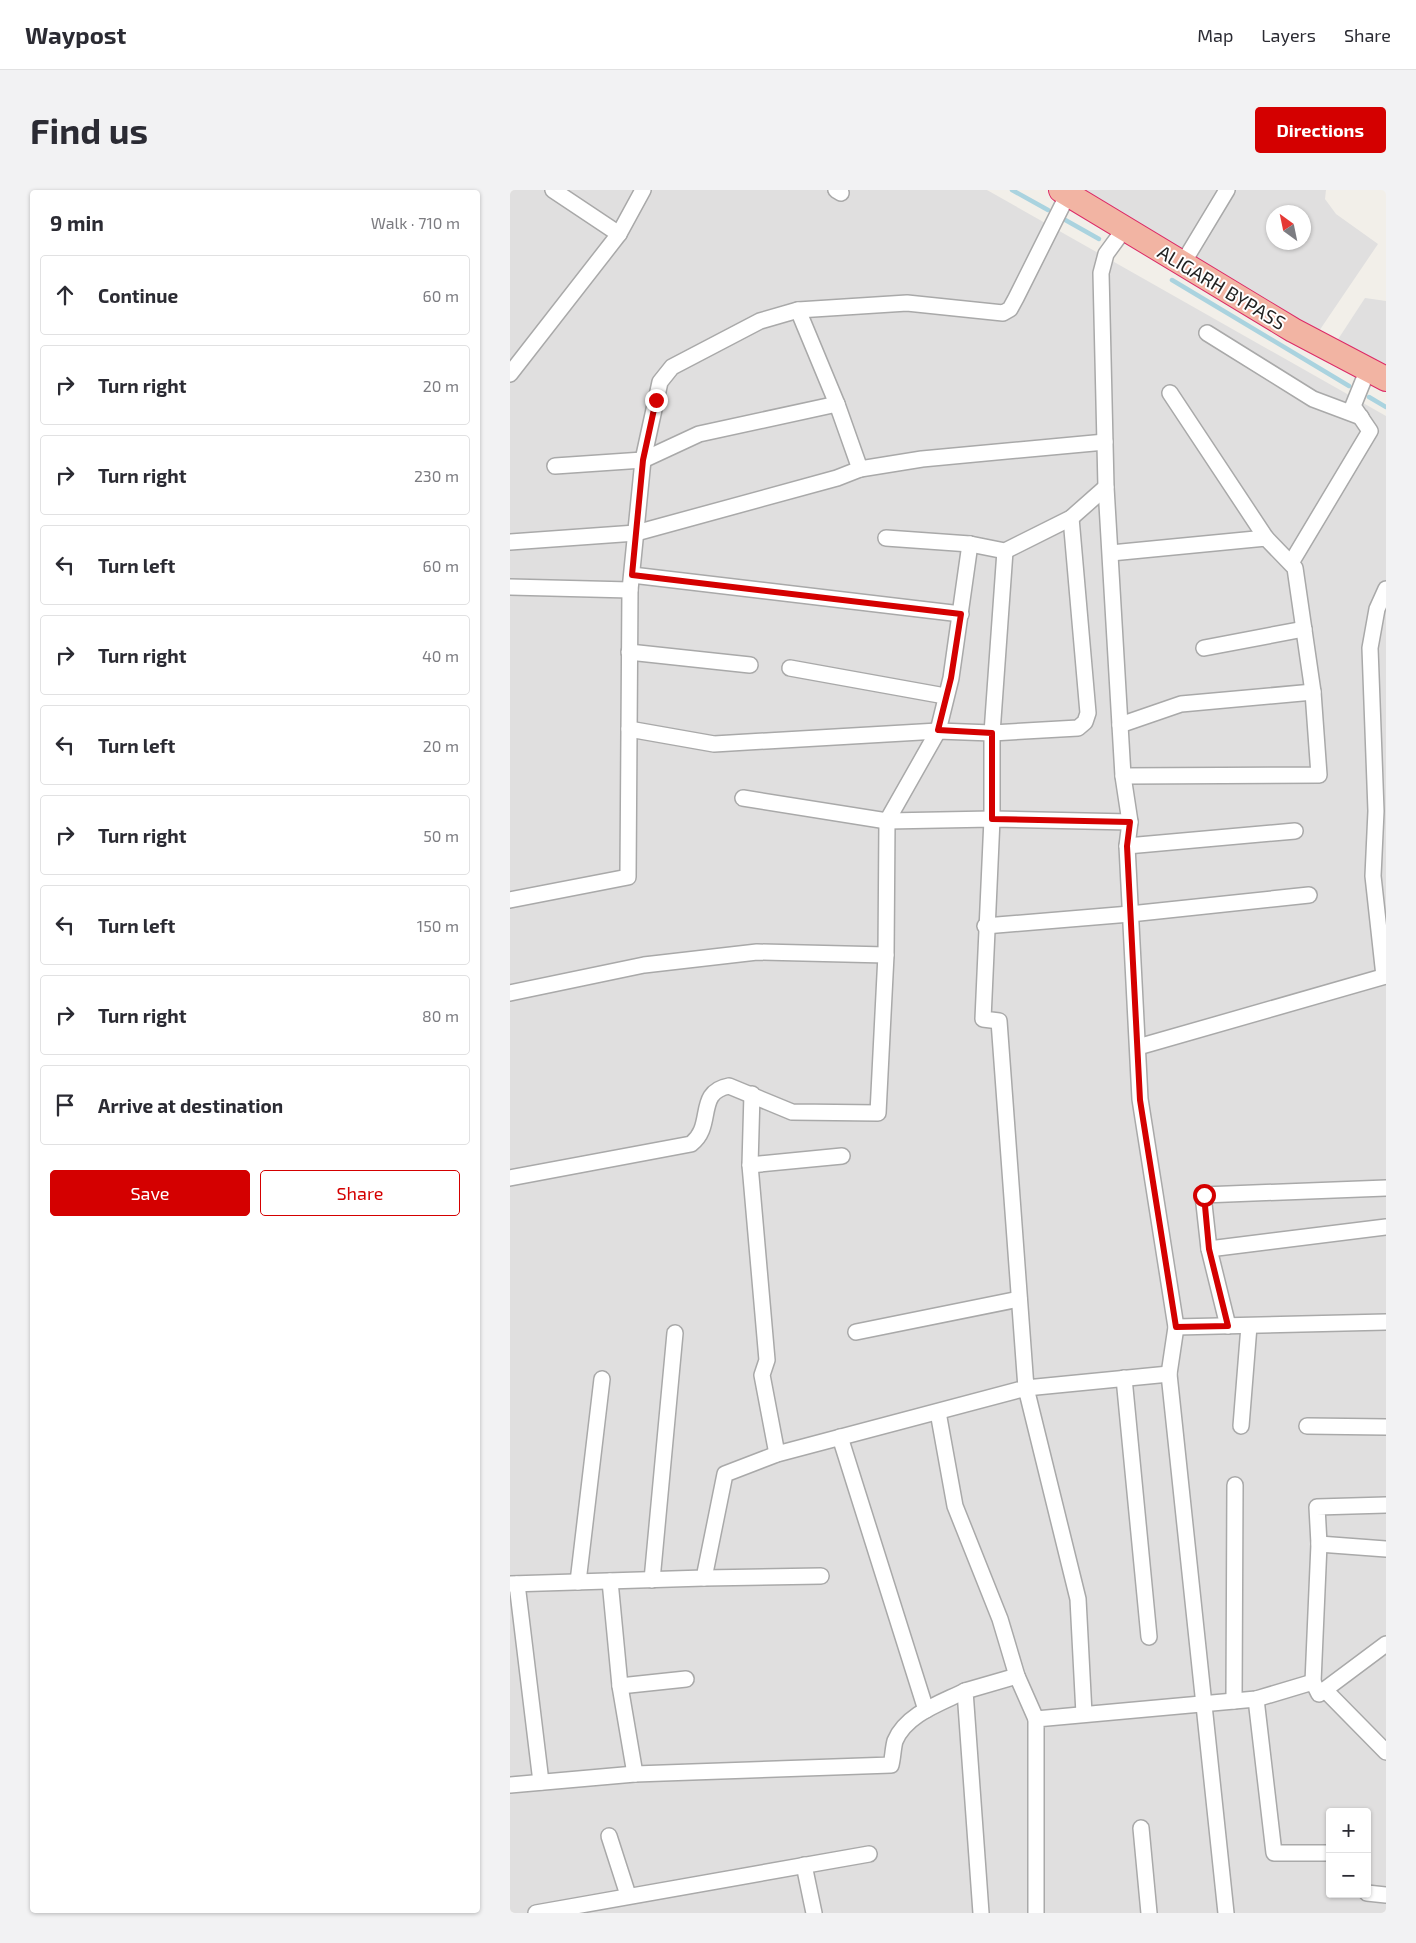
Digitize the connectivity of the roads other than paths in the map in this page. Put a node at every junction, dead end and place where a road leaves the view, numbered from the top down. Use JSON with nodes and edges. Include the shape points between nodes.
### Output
{"nodes":[{"id":1,"x":553,"y":190,"type":"edge"},
{"id":2,"x":642,"y":190,"type":"edge"},
{"id":3,"x":1227,"y":190,"type":"edge"},
{"id":4,"x":1067,"y":192,"type":"edge"},
{"id":5,"x":1125,"y":228,"type":"junction"},
{"id":6,"x":619,"y":234,"type":"junction"},
{"id":7,"x":1182,"y":263,"type":"junction"},
{"id":8,"x":798,"y":310,"type":"junction"},
{"id":9,"x":1207,"y":333,"type":"dead end"},
{"id":10,"x":510,"y":374,"type":"edge"},
{"id":11,"x":1377,"y":374,"type":"edge"},
{"id":12,"x":1170,"y":393,"type":"dead end"},
{"id":13,"x":837,"y":404,"type":"junction"},
{"id":14,"x":1362,"y":416,"type":"junction"},
{"id":15,"x":1105,"y":442,"type":"junction"},
{"id":16,"x":643,"y":460,"type":"junction"},
{"id":17,"x":555,"y":466,"type":"dead end"},
{"id":18,"x":860,"y":469,"type":"junction"},
{"id":19,"x":1106,"y":487,"type":"junction"},
{"id":20,"x":1071,"y":518,"type":"junction"},
{"id":21,"x":636,"y":533,"type":"junction"},
{"id":22,"x":886,"y":538,"type":"dead end"},
{"id":23,"x":1266,"y":538,"type":"junction"},
{"id":24,"x":510,"y":542,"type":"edge"},
{"id":25,"x":970,"y":544,"type":"junction"},
{"id":26,"x":1005,"y":551,"type":"junction"},
{"id":27,"x":1111,"y":552,"type":"junction"},
{"id":28,"x":1291,"y":563,"type":"junction"},
{"id":29,"x":631,"y":582,"type":"junction"},
{"id":30,"x":510,"y":587,"type":"edge"},
{"id":31,"x":1386,"y":589,"type":"edge"},
{"id":32,"x":961,"y":614,"type":"junction"},
{"id":33,"x":1304,"y":629,"type":"junction"},
{"id":34,"x":1204,"y":648,"type":"dead end"},
{"id":35,"x":629,"y":652,"type":"junction"},
{"id":36,"x":750,"y":665,"type":"dead end"},
{"id":37,"x":790,"y":668,"type":"dead end"},
{"id":38,"x":1313,"y":692,"type":"junction"},
{"id":39,"x":945,"y":696,"type":"junction"},
{"id":40,"x":1120,"y":725,"type":"junction"},
{"id":41,"x":629,"y":729,"type":"junction"},
{"id":42,"x":938,"y":730,"type":"junction"},
{"id":43,"x":992,"y":733,"type":"junction"},
{"id":44,"x":1123,"y":776,"type":"junction"},
{"id":45,"x":743,"y":798,"type":"dead end"},
{"id":46,"x":992,"y":819,"type":"junction"},
{"id":47,"x":887,"y":821,"type":"junction"},
{"id":48,"x":1130,"y":822,"type":"junction"},
{"id":49,"x":1381,"y":825,"type":"edge"},
{"id":50,"x":1296,"y":831,"type":"dead end"},
{"id":51,"x":1127,"y":846,"type":"junction"},
{"id":52,"x":1309,"y":895,"type":"dead end"},
{"id":53,"x":510,"y":900,"type":"edge"},
{"id":54,"x":1130,"y":914,"type":"junction"},
{"id":55,"x":986,"y":926,"type":"junction"},
{"id":56,"x":886,"y":955,"type":"junction"},
{"id":57,"x":1385,"y":976,"type":"edge"},
{"id":58,"x":510,"y":993,"type":"edge"},
{"id":59,"x":1138,"y":1047,"type":"junction"},
{"id":60,"x":752,"y":1094,"type":"junction"},
{"id":61,"x":842,"y":1156,"type":"dead end"},
{"id":62,"x":750,"y":1165,"type":"junction"},
{"id":63,"x":510,"y":1178,"type":"edge"},
{"id":64,"x":1386,"y":1188,"type":"edge"},
{"id":65,"x":1386,"y":1227,"type":"edge"},
{"id":66,"x":1209,"y":1249,"type":"junction"},
{"id":67,"x":1020,"y":1299,"type":"junction"},
{"id":68,"x":1386,"y":1322,"type":"edge"},
{"id":69,"x":1228,"y":1326,"type":"junction"},
{"id":70,"x":1249,"y":1326,"type":"junction"},
{"id":71,"x":1176,"y":1327,"type":"junction"},
{"id":72,"x":856,"y":1332,"type":"dead end"},
{"id":73,"x":675,"y":1333,"type":"dead end"},
{"id":74,"x":1169,"y":1374,"type":"junction"},
{"id":75,"x":1124,"y":1378,"type":"junction"},
{"id":76,"x":602,"y":1379,"type":"dead end"},
{"id":77,"x":1026,"y":1388,"type":"junction"},
{"id":78,"x":938,"y":1412,"type":"junction"},
{"id":79,"x":1241,"y":1426,"type":"dead end"},
{"id":80,"x":1307,"y":1426,"type":"dead end"},
{"id":81,"x":1386,"y":1427,"type":"edge"},
{"id":82,"x":840,"y":1437,"type":"junction"},
{"id":83,"x":777,"y":1454,"type":"junction"},
{"id":84,"x":1235,"y":1486,"type":"dead end"},
{"id":85,"x":1386,"y":1504,"type":"edge"},
{"id":86,"x":1319,"y":1544,"type":"junction"},
{"id":87,"x":1386,"y":1549,"type":"edge"},
{"id":88,"x":821,"y":1576,"type":"dead end"},
{"id":89,"x":704,"y":1578,"type":"junction"},
{"id":90,"x":652,"y":1580,"type":"junction"},
{"id":91,"x":610,"y":1581,"type":"junction"},
{"id":92,"x":578,"y":1582,"type":"junction"},
{"id":93,"x":514,"y":1584,"type":"edge"},
{"id":94,"x":1148,"y":1637,"type":"dead end"},
{"id":95,"x":1386,"y":1644,"type":"edge"},
{"id":96,"x":1017,"y":1676,"type":"junction"},
{"id":97,"x":686,"y":1679,"type":"dead end"},
{"id":98,"x":620,"y":1686,"type":"junction"},
{"id":99,"x":1319,"y":1686,"type":"junction"},
{"id":100,"x":965,"y":1691,"type":"junction"},
{"id":101,"x":1256,"y":1699,"type":"junction"},
{"id":102,"x":1234,"y":1701,"type":"junction"},
{"id":103,"x":1204,"y":1704,"type":"junction"},
{"id":104,"x":926,"y":1710,"type":"junction"},
{"id":105,"x":1084,"y":1714,"type":"junction"},
{"id":106,"x":1036,"y":1719,"type":"junction"},
{"id":107,"x":1386,"y":1752,"type":"edge"},
{"id":108,"x":635,"y":1774,"type":"junction"},
{"id":109,"x":541,"y":1782,"type":"junction"},
{"id":110,"x":510,"y":1785,"type":"edge"},
{"id":111,"x":1141,"y":1828,"type":"dead end"},
{"id":112,"x":609,"y":1836,"type":"dead end"},
{"id":113,"x":1326,"y":1853,"type":"edge"},
{"id":114,"x":869,"y":1854,"type":"dead end"},
{"id":115,"x":804,"y":1865,"type":"junction"},
{"id":116,"x":1371,"y":1893,"type":"edge"},
{"id":117,"x":628,"y":1895,"type":"junction"},
{"id":118,"x":1386,"y":1895,"type":"edge"},
{"id":119,"x":536,"y":1913,"type":"edge"},
{"id":120,"x":814,"y":1913,"type":"edge"},
{"id":121,"x":981,"y":1913,"type":"edge"},
{"id":122,"x":1036,"y":1913,"type":"edge"},
{"id":123,"x":1149,"y":1913,"type":"edge"},
{"id":124,"x":1226,"y":1913,"type":"edge"}],
"edges":[{"from":1,"to":6,"type":"street"},
{"from":2,"to":6,"type":"street"},
{"from":3,"to":7,"type":"street"},
{"from":4,"to":5,"type":"highway","name":"ALIGARH BYPASS"},
{"from":4,"to":8,"type":"street","via":[[1013,304],[1003,313],[907,303]]},
{"from":5,"to":7,"type":"highway","name":"ALIGARH BYPASS"},
{"from":5,"to":15,"type":"street","via":[[1106,254],[1101,273]]},
{"from":6,"to":10,"type":"street"},
{"from":7,"to":11,"type":"highway","name":"ALIGARH BYPASS","via":[[1294,330]]},
{"from":8,"to":13,"type":"street"},
{"from":8,"to":16,"type":"street","via":[[760,322],[672,367],[660,382]]},
{"from":9,"to":14,"type":"street","via":[[1313,398]]},
{"from":11,"to":14,"type":"street","via":[[1353,402]]},
{"from":12,"to":23,"type":"street"},
{"from":13,"to":16,"type":"street","via":[[699,434]]},
{"from":13,"to":18,"type":"street"},
{"from":14,"to":28,"type":"street","via":[[1370,431]]},
{"from":15,"to":18,"type":"street","via":[[922,459]]},
{"from":15,"to":19,"type":"street"},
{"from":16,"to":17,"type":"street"},
{"from":16,"to":21,"type":"street"},
{"from":18,"to":21,"type":"street"},
{"from":19,"to":20,"type":"street"},
{"from":19,"to":27,"type":"street"},
{"from":20,"to":26,"type":"street"},
{"from":20,"to":43,"type":"street","via":[[1088,713],[1085,722],[1068,730]]},
{"from":21,"to":24,"type":"street"},
{"from":21,"to":29,"type":"street"},
{"from":22,"to":25,"type":"street"},
{"from":23,"to":27,"type":"street"},
{"from":23,"to":28,"type":"street"},
{"from":25,"to":26,"type":"street"},
{"from":25,"to":32,"type":"street"},
{"from":26,"to":43,"type":"street"},
{"from":27,"to":40,"type":"street"},
{"from":28,"to":33,"type":"street","via":[[1295,568]]},
{"from":29,"to":30,"type":"street"},
{"from":29,"to":32,"type":"street"},
{"from":29,"to":35,"type":"street"},
{"from":31,"to":49,"type":"street","via":[[1377,609],[1370,648]]},
{"from":32,"to":39,"type":"street"},
{"from":33,"to":34,"type":"street"},
{"from":33,"to":38,"type":"street"},
{"from":35,"to":36,"type":"street"},
{"from":35,"to":41,"type":"street"},
{"from":37,"to":39,"type":"street"},
{"from":38,"to":40,"type":"street","via":[[1181,704]]},
{"from":38,"to":44,"type":"street","via":[[1319,775]]},
{"from":39,"to":42,"type":"street"},
{"from":40,"to":44,"type":"street"},
{"from":41,"to":42,"type":"street","via":[[714,744]]},
{"from":41,"to":53,"type":"street","via":[[628,877]]},
{"from":42,"to":43,"type":"street"},
{"from":42,"to":47,"type":"street"},
{"from":43,"to":46,"type":"street"},
{"from":44,"to":48,"type":"street"},
{"from":45,"to":47,"type":"street"},
{"from":46,"to":47,"type":"street"},
{"from":46,"to":48,"type":"street"},
{"from":46,"to":55,"type":"street"},
{"from":47,"to":56,"type":"street"},
{"from":48,"to":51,"type":"street"},
{"from":49,"to":57,"type":"street","via":[[1373,876]]},
{"from":50,"to":51,"type":"street"},
{"from":51,"to":54,"type":"street"},
{"from":52,"to":54,"type":"street"},
{"from":54,"to":55,"type":"street"},
{"from":54,"to":59,"type":"street"},
{"from":55,"to":67,"type":"street","via":[[983,1019],[999,1021]]},
{"from":56,"to":58,"type":"street","via":[[757,952],[644,965]]},
{"from":56,"to":60,"type":"street","via":[[878,1113],[792,1112]]},
{"from":57,"to":59,"type":"street"},
{"from":59,"to":71,"type":"street","via":[[1140,1100]]},
{"from":60,"to":62,"type":"street"},
{"from":60,"to":63,"type":"street","via":[[729,1086],[718,1088],[709,1097],[703,1129],[691,1144]]},
{"from":61,"to":62,"type":"street"},
{"from":62,"to":83,"type":"street","via":[[767,1360],[762,1375]]},
{"from":64,"to":66,"type":"street","via":[[1204,1195]]},
{"from":65,"to":66,"type":"street"},
{"from":66,"to":69,"type":"street"},
{"from":67,"to":72,"type":"street"},
{"from":67,"to":77,"type":"street"},
{"from":68,"to":70,"type":"street"},
{"from":69,"to":70,"type":"street"},
{"from":69,"to":71,"type":"street"},
{"from":70,"to":79,"type":"street"},
{"from":71,"to":74,"type":"street"},
{"from":73,"to":90,"type":"street"},
{"from":74,"to":75,"type":"street"},
{"from":74,"to":103,"type":"street"},
{"from":75,"to":77,"type":"street"},
{"from":75,"to":94,"type":"street"},
{"from":76,"to":92,"type":"street"},
{"from":77,"to":78,"type":"street"},
{"from":77,"to":105,"type":"street","via":[[1078,1599]]},
{"from":78,"to":82,"type":"street"},
{"from":78,"to":96,"type":"street","via":[[956,1506],[1000,1618]]},
{"from":80,"to":81,"type":"street"},
{"from":82,"to":83,"type":"street"},
{"from":82,"to":104,"type":"street"},
{"from":83,"to":89,"type":"street","via":[[725,1474]]},
{"from":84,"to":102,"type":"street"},
{"from":85,"to":86,"type":"street","via":[[1317,1507]]},
{"from":86,"to":87,"type":"street"},
{"from":86,"to":99,"type":"street"},
{"from":88,"to":89,"type":"street"},
{"from":89,"to":90,"type":"street"},
{"from":90,"to":91,"type":"street"},
{"from":91,"to":92,"type":"street"},
{"from":91,"to":98,"type":"street"},
{"from":92,"to":93,"type":"street"},
{"from":93,"to":109,"type":"street"},
{"from":95,"to":99,"type":"street"},
{"from":96,"to":100,"type":"street"},
{"from":96,"to":106,"type":"street"},
{"from":97,"to":98,"type":"street"},
{"from":98,"to":108,"type":"street"},
{"from":99,"to":101,"type":"street"},
{"from":99,"to":107,"type":"street"},
{"from":100,"to":104,"type":"street"},
{"from":100,"to":121,"type":"street"},
{"from":101,"to":102,"type":"street"},
{"from":101,"to":113,"type":"street","via":[[1274,1853]]},
{"from":102,"to":103,"type":"street"},
{"from":103,"to":105,"type":"street"},
{"from":103,"to":124,"type":"street"},
{"from":104,"to":108,"type":"street","via":[[908,1723],[896,1741],[891,1765]]},
{"from":105,"to":106,"type":"street"},
{"from":106,"to":122,"type":"street"},
{"from":108,"to":109,"type":"street"},
{"from":109,"to":110,"type":"street"},
{"from":111,"to":123,"type":"street"},
{"from":112,"to":117,"type":"street"},
{"from":114,"to":115,"type":"street"},
{"from":115,"to":117,"type":"street"},
{"from":115,"to":120,"type":"street"},
{"from":116,"to":118,"type":"street"},
{"from":117,"to":119,"type":"street"}]}
